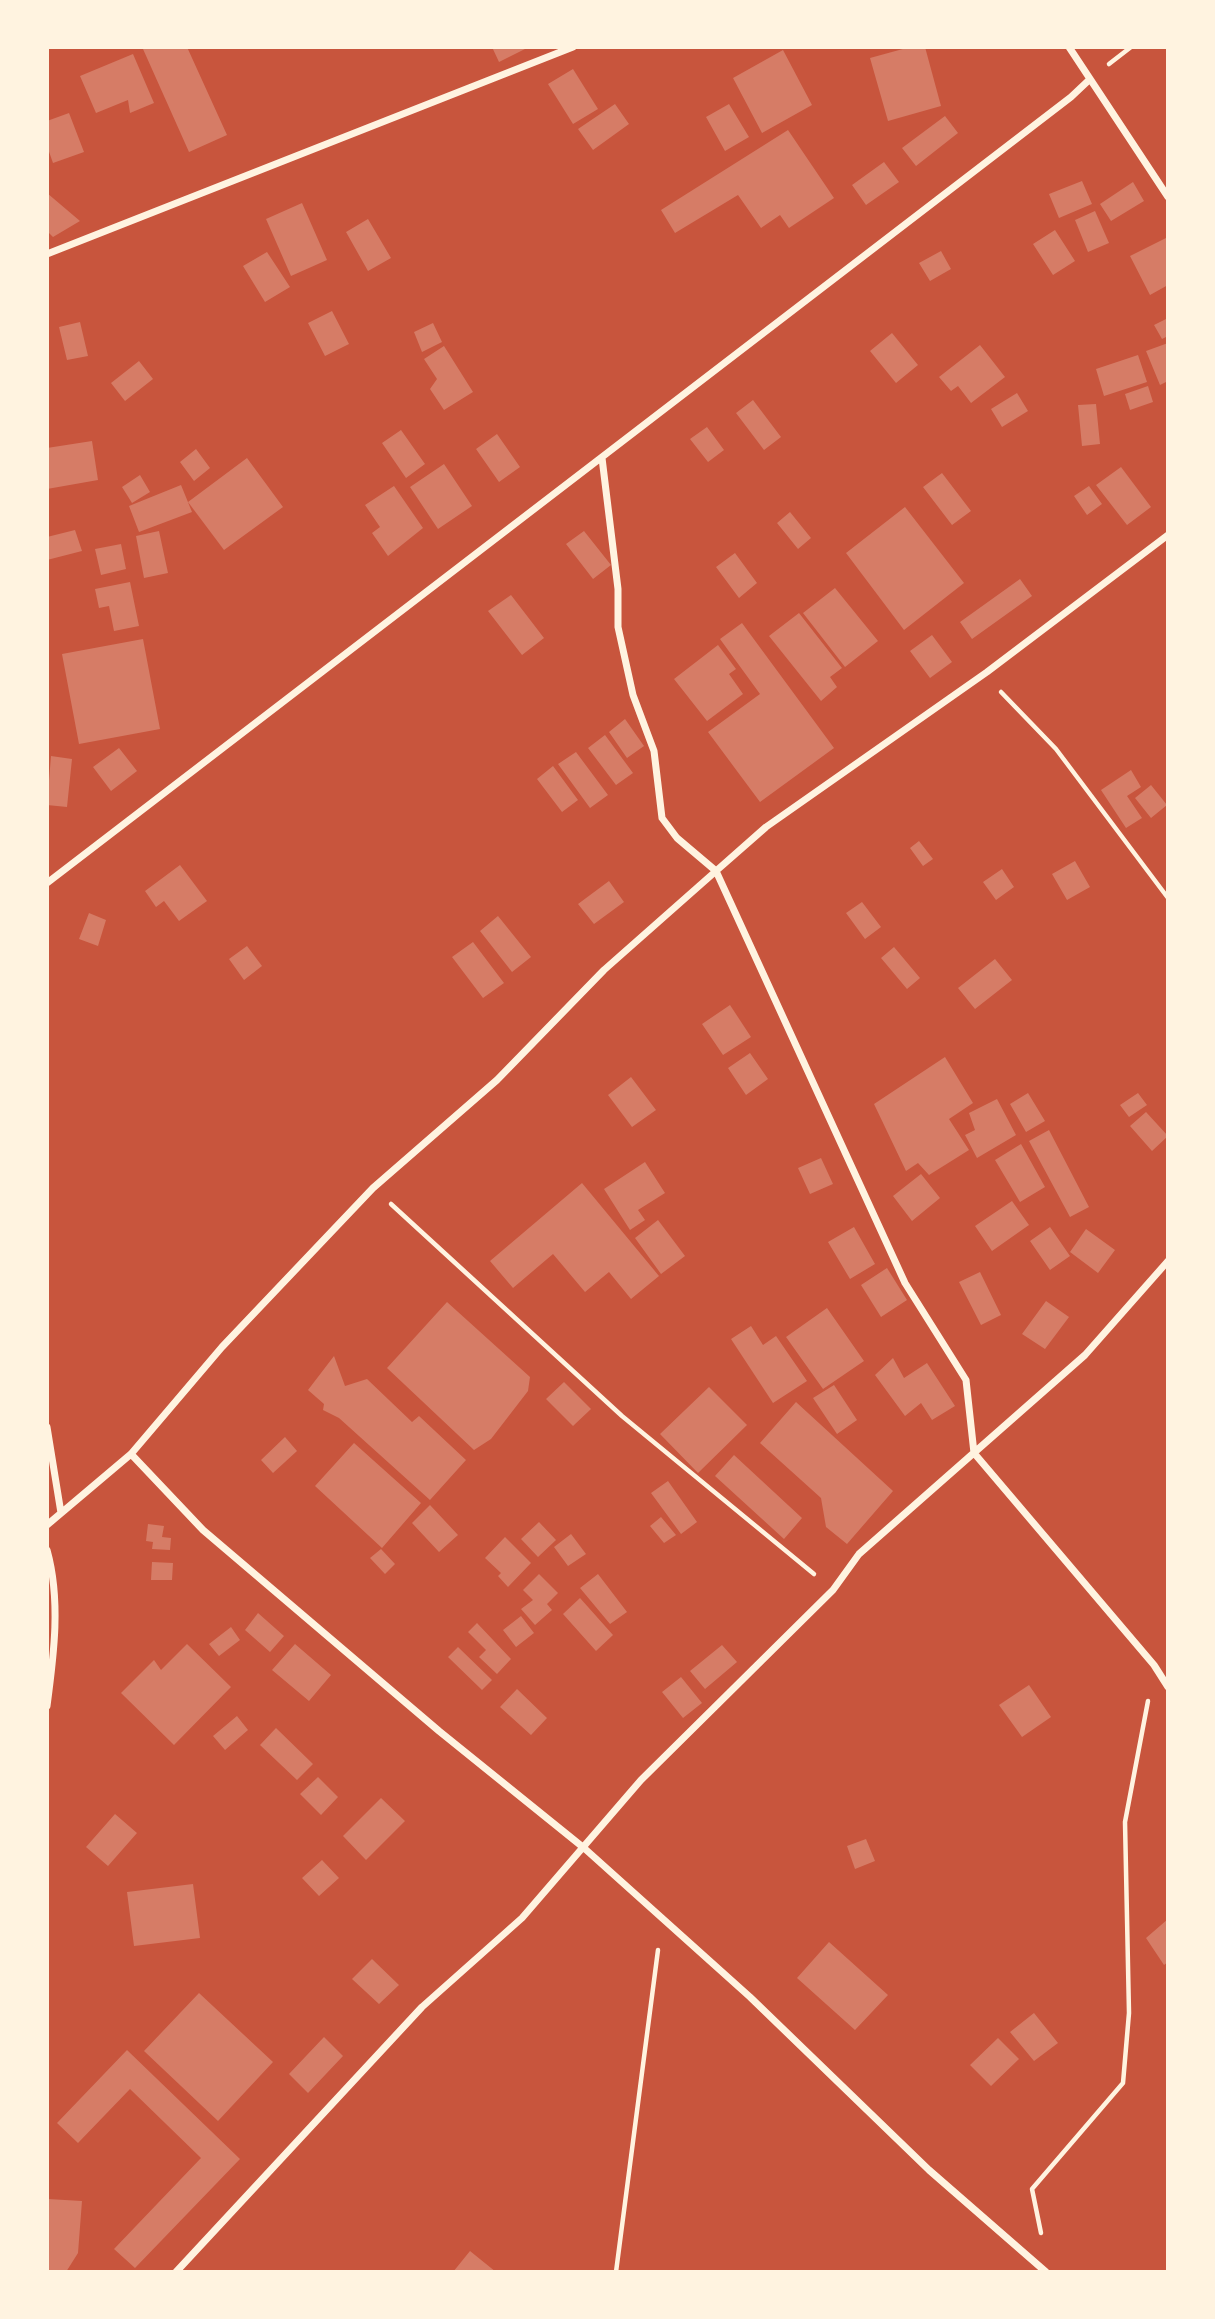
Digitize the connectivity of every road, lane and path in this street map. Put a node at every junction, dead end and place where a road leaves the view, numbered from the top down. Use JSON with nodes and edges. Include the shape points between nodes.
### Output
{"nodes":[{"id":1,"x":573,"y":47,"type":"edge"},
{"id":2,"x":1069,"y":47,"type":"edge"},
{"id":3,"x":1089,"y":79,"type":"junction"},
{"id":4,"x":1168,"y":197,"type":"edge"},
{"id":5,"x":47,"y":254,"type":"edge"},
{"id":6,"x":602,"y":458,"type":"junction"},
{"id":7,"x":1168,"y":535,"type":"edge"},
{"id":8,"x":984,"y":674,"type":"junction"},
{"id":9,"x":716,"y":871,"type":"junction"},
{"id":10,"x":47,"y":883,"type":"edge"},
{"id":11,"x":1168,"y":898,"type":"edge"},
{"id":12,"x":373,"y":1188,"type":"junction"},
{"id":13,"x":1168,"y":1261,"type":"edge"},
{"id":14,"x":47,"y":1427,"type":"edge"},
{"id":15,"x":974,"y":1453,"type":"junction"},
{"id":16,"x":131,"y":1454,"type":"junction"},
{"id":17,"x":61,"y":1513,"type":"junction"},
{"id":18,"x":47,"y":1525,"type":"edge"},
{"id":19,"x":47,"y":1550,"type":"edge"},
{"id":20,"x":833,"y":1590,"type":"junction"},
{"id":21,"x":1154,"y":1665,"type":"junction"},
{"id":22,"x":1168,"y":1687,"type":"edge"},
{"id":23,"x":47,"y":1706,"type":"edge"},
{"id":24,"x":584,"y":1848,"type":"junction"},
{"id":25,"x":663,"y":1918,"type":"junction"},
{"id":26,"x":1041,"y":2236,"type":"dead end"},
{"id":27,"x":176,"y":2272,"type":"edge"},
{"id":28,"x":616,"y":2272,"type":"edge"},
{"id":29,"x":1046,"y":2272,"type":"edge"}],
"edges":[{"from":1,"to":5,"type":"street"},
{"from":2,"to":3,"type":"street"},
{"from":3,"to":4,"type":"street"},
{"from":3,"to":6,"type":"street"},
{"from":6,"to":9,"type":"street","via":[[618,589],[618,627],[633,695],[654,751],[662,818],[677,838]]},
{"from":6,"to":10,"type":"street"},
{"from":7,"to":8,"type":"street"},
{"from":8,"to":9,"type":"street","via":[[766,827]]},
{"from":8,"to":11,"type":"path","via":[[1056,749]]},
{"from":9,"to":12,"type":"street","via":[[604,970],[497,1080]]},
{"from":9,"to":15,"type":"street","via":[[905,1283],[966,1380]]},
{"from":12,"to":16,"type":"street","via":[[231,1337]]},
{"from":12,"to":20,"type":"path","via":[[622,1416]]},
{"from":13,"to":15,"type":"street","via":[[1085,1355]]},
{"from":14,"to":17,"type":"street"},
{"from":15,"to":20,"type":"street","via":[[859,1554]]},
{"from":15,"to":21,"type":"street"},
{"from":16,"to":17,"type":"street"},
{"from":16,"to":24,"type":"street","via":[[203,1530]]},
{"from":17,"to":18,"type":"street"},
{"from":19,"to":23,"type":"street","via":[[53,1570],[55,1645]]},
{"from":20,"to":24,"type":"street","via":[[641,1780]]},
{"from":21,"to":22,"type":"street"},
{"from":21,"to":26,"type":"path","via":[[1125,1822],[1129,2013],[1123,2083],[1032,2189]]},
{"from":24,"to":25,"type":"street"},
{"from":24,"to":27,"type":"street","via":[[522,1918],[422,2007]]},
{"from":25,"to":28,"type":"path"},
{"from":25,"to":29,"type":"street","via":[[929,2170]]}]}
